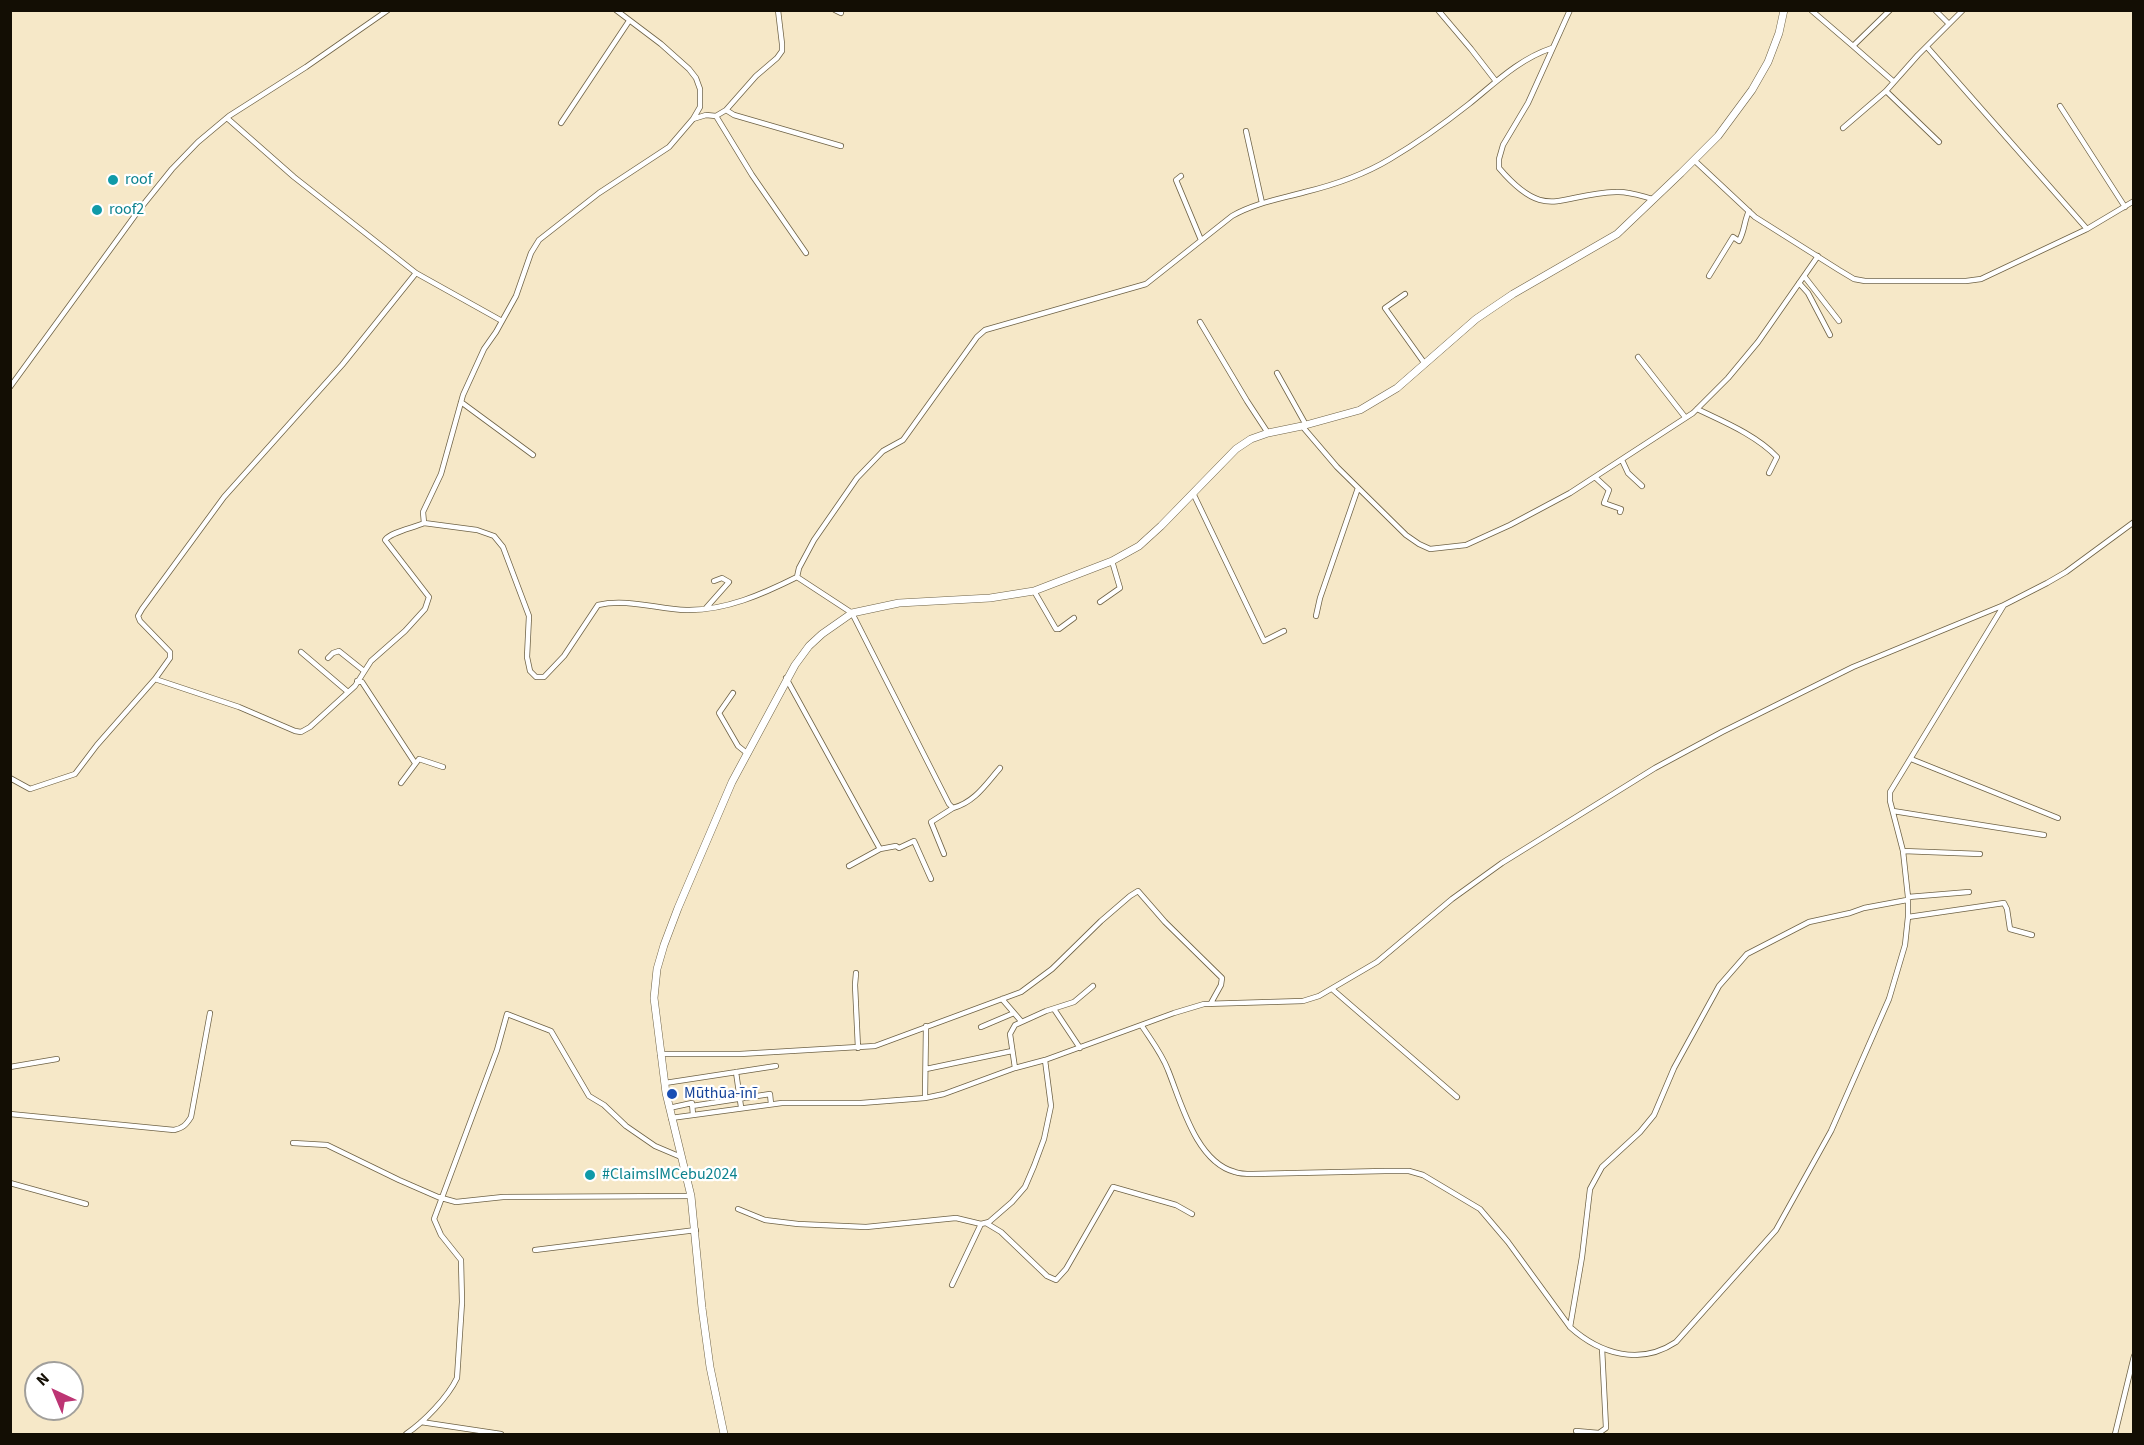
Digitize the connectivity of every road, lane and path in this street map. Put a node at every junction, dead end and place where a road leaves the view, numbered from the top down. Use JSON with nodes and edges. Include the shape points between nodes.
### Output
{"nodes":[{"id":1,"x":388,"y":10,"type":"edge"},
{"id":2,"x":616,"y":10,"type":"edge"},
{"id":3,"x":778,"y":10,"type":"edge"},
{"id":4,"x":835,"y":10,"type":"edge"},
{"id":5,"x":1438,"y":10,"type":"edge"},
{"id":6,"x":1570,"y":10,"type":"edge"},
{"id":7,"x":1784,"y":10,"type":"edge"},
{"id":8,"x":1811,"y":10,"type":"edge"},
{"id":9,"x":1890,"y":10,"type":"edge"},
{"id":10,"x":1935,"y":10,"type":"edge"},
{"id":11,"x":1963,"y":10,"type":"edge"},
{"id":12,"x":841,"y":13,"type":"dead end"},
{"id":13,"x":629,"y":21,"type":"junction"},
{"id":14,"x":1949,"y":24,"type":"junction"},
{"id":15,"x":1853,"y":46,"type":"junction"},
{"id":16,"x":1927,"y":47,"type":"junction"},
{"id":17,"x":1552,"y":48,"type":"junction"},
{"id":18,"x":1495,"y":81,"type":"junction"},
{"id":19,"x":1894,"y":82,"type":"junction"},
{"id":20,"x":1886,"y":91,"type":"junction"},
{"id":21,"x":2060,"y":106,"type":"dead end"},
{"id":22,"x":726,"y":110,"type":"junction"},
{"id":23,"x":716,"y":116,"type":"junction"},
{"id":24,"x":227,"y":118,"type":"junction"},
{"id":25,"x":693,"y":119,"type":"junction"},
{"id":26,"x":561,"y":123,"type":"dead end"},
{"id":27,"x":1843,"y":128,"type":"dead end"},
{"id":28,"x":1246,"y":131,"type":"dead end"},
{"id":29,"x":1938,"y":142,"type":"dead end"},
{"id":30,"x":841,"y":146,"type":"dead end"},
{"id":31,"x":1694,"y":160,"type":"junction"},
{"id":32,"x":1181,"y":176,"type":"dead end"},
{"id":33,"x":1653,"y":199,"type":"junction"},
{"id":34,"x":2133,"y":201,"type":"edge"},
{"id":35,"x":1262,"y":203,"type":"junction"},
{"id":36,"x":2125,"y":207,"type":"junction"},
{"id":37,"x":1749,"y":211,"type":"junction"},
{"id":38,"x":2087,"y":229,"type":"junction"},
{"id":39,"x":1201,"y":240,"type":"junction"},
{"id":40,"x":806,"y":253,"type":"dead end"},
{"id":41,"x":1818,"y":256,"type":"junction"},
{"id":42,"x":416,"y":273,"type":"junction"},
{"id":43,"x":1709,"y":276,"type":"dead end"},
{"id":44,"x":1804,"y":276,"type":"junction"},
{"id":45,"x":1799,"y":283,"type":"junction"},
{"id":46,"x":1405,"y":294,"type":"dead end"},
{"id":47,"x":502,"y":321,"type":"junction"},
{"id":48,"x":1839,"y":321,"type":"dead end"},
{"id":49,"x":1200,"y":322,"type":"dead end"},
{"id":50,"x":1830,"y":335,"type":"dead end"},
{"id":51,"x":1638,"y":357,"type":"dead end"},
{"id":52,"x":1425,"y":365,"type":"junction"},
{"id":53,"x":1277,"y":374,"type":"dead end"},
{"id":54,"x":10,"y":387,"type":"edge"},
{"id":55,"x":461,"y":402,"type":"junction"},
{"id":56,"x":1697,"y":408,"type":"junction"},
{"id":57,"x":1685,"y":417,"type":"junction"},
{"id":58,"x":1304,"y":426,"type":"junction"},
{"id":59,"x":1268,"y":433,"type":"junction"},
{"id":60,"x":533,"y":455,"type":"dead end"},
{"id":61,"x":1622,"y":460,"type":"junction"},
{"id":62,"x":1769,"y":473,"type":"dead end"},
{"id":63,"x":1596,"y":477,"type":"junction"},
{"id":64,"x":1642,"y":486,"type":"dead end"},
{"id":65,"x":1358,"y":488,"type":"junction"},
{"id":66,"x":1193,"y":493,"type":"junction"},
{"id":67,"x":1620,"y":512,"type":"dead end"},
{"id":68,"x":2133,"y":522,"type":"edge"},
{"id":69,"x":424,"y":523,"type":"junction"},
{"id":70,"x":1112,"y":561,"type":"junction"},
{"id":71,"x":797,"y":578,"type":"junction"},
{"id":72,"x":714,"y":581,"type":"dead end"},
{"id":73,"x":1034,"y":591,"type":"junction"},
{"id":74,"x":1100,"y":602,"type":"dead end"},
{"id":75,"x":2004,"y":605,"type":"junction"},
{"id":76,"x":706,"y":609,"type":"junction"},
{"id":77,"x":852,"y":613,"type":"junction"},
{"id":78,"x":1316,"y":616,"type":"dead end"},
{"id":79,"x":1074,"y":618,"type":"dead end"},
{"id":80,"x":1284,"y":631,"type":"dead end"},
{"id":81,"x":301,"y":652,"type":"dead end"},
{"id":82,"x":328,"y":658,"type":"dead end"},
{"id":83,"x":364,"y":671,"type":"junction"},
{"id":84,"x":786,"y":678,"type":"junction"},
{"id":85,"x":154,"y":679,"type":"junction"},
{"id":86,"x":357,"y":681,"type":"junction"},
{"id":87,"x":348,"y":692,"type":"junction"},
{"id":88,"x":733,"y":693,"type":"dead end"},
{"id":89,"x":748,"y":754,"type":"junction"},
{"id":90,"x":1911,"y":759,"type":"junction"},
{"id":91,"x":415,"y":763,"type":"junction"},
{"id":92,"x":443,"y":767,"type":"dead end"},
{"id":93,"x":1000,"y":768,"type":"dead end"},
{"id":94,"x":10,"y":778,"type":"edge"},
{"id":95,"x":401,"y":783,"type":"dead end"},
{"id":96,"x":953,"y":808,"type":"junction"},
{"id":97,"x":1893,"y":812,"type":"junction"},
{"id":98,"x":2058,"y":818,"type":"dead end"},
{"id":99,"x":2006,"y":831,"type":"dead end"},
{"id":100,"x":2044,"y":835,"type":"dead end"},
{"id":101,"x":880,"y":849,"type":"junction"},
{"id":102,"x":1903,"y":851,"type":"junction"},
{"id":103,"x":944,"y":854,"type":"dead end"},
{"id":104,"x":1980,"y":854,"type":"dead end"},
{"id":105,"x":849,"y":866,"type":"dead end"},
{"id":106,"x":930,"y":879,"type":"dead end"},
{"id":107,"x":1969,"y":892,"type":"dead end"},
{"id":108,"x":1908,"y":898,"type":"junction"},
{"id":109,"x":1908,"y":917,"type":"junction"},
{"id":110,"x":2032,"y":935,"type":"dead end"},
{"id":111,"x":856,"y":973,"type":"dead end"},
{"id":112,"x":1093,"y":986,"type":"dead end"},
{"id":113,"x":1332,"y":988,"type":"junction"},
{"id":114,"x":1002,"y":999,"type":"junction"},
{"id":115,"x":1212,"y":1003,"type":"junction"},
{"id":116,"x":1054,"y":1009,"type":"junction"},
{"id":117,"x":210,"y":1013,"type":"dead end"},
{"id":118,"x":1014,"y":1013,"type":"junction"},
{"id":119,"x":1021,"y":1022,"type":"junction"},
{"id":120,"x":926,"y":1026,"type":"junction"},
{"id":121,"x":1142,"y":1026,"type":"junction"},
{"id":122,"x":981,"y":1028,"type":"dead end"},
{"id":123,"x":858,"y":1048,"type":"junction"},
{"id":124,"x":1080,"y":1048,"type":"junction"},
{"id":125,"x":1012,"y":1051,"type":"junction"},
{"id":126,"x":660,"y":1054,"type":"junction"},
{"id":127,"x":57,"y":1059,"type":"dead end"},
{"id":128,"x":1045,"y":1060,"type":"junction"},
{"id":129,"x":776,"y":1066,"type":"dead end"},
{"id":130,"x":10,"y":1068,"type":"edge"},
{"id":131,"x":1015,"y":1068,"type":"junction"},
{"id":132,"x":926,"y":1069,"type":"junction"},
{"id":133,"x":736,"y":1072,"type":"junction"},
{"id":134,"x":665,"y":1083,"type":"junction"},
{"id":135,"x":740,"y":1097,"type":"junction"},
{"id":136,"x":1457,"y":1097,"type":"dead end"},
{"id":137,"x":925,"y":1098,"type":"junction"},
{"id":138,"x":771,"y":1104,"type":"junction"},
{"id":139,"x":692,"y":1106,"type":"junction"},
{"id":140,"x":741,"y":1107,"type":"junction"},
{"id":141,"x":669,"y":1108,"type":"junction"},
{"id":142,"x":10,"y":1114,"type":"edge"},
{"id":143,"x":693,"y":1115,"type":"junction"},
{"id":144,"x":671,"y":1118,"type":"junction"},
{"id":145,"x":293,"y":1143,"type":"dead end"},
{"id":146,"x":681,"y":1157,"type":"junction"},
{"id":147,"x":10,"y":1183,"type":"edge"},
{"id":148,"x":691,"y":1196,"type":"junction"},
{"id":149,"x":442,"y":1198,"type":"junction"},
{"id":150,"x":86,"y":1204,"type":"dead end"},
{"id":151,"x":738,"y":1209,"type":"dead end"},
{"id":152,"x":1192,"y":1214,"type":"dead end"},
{"id":153,"x":984,"y":1224,"type":"junction"},
{"id":154,"x":696,"y":1230,"type":"junction"},
{"id":155,"x":535,"y":1250,"type":"dead end"},
{"id":156,"x":952,"y":1285,"type":"dead end"},
{"id":157,"x":1570,"y":1328,"type":"junction"},
{"id":158,"x":1602,"y":1348,"type":"junction"},
{"id":159,"x":2133,"y":1356,"type":"edge"},
{"id":160,"x":421,"y":1422,"type":"junction"},
{"id":161,"x":1576,"y":1431,"type":"dead end"},
{"id":162,"x":406,"y":1434,"type":"edge"},
{"id":163,"x":501,"y":1434,"type":"edge"},
{"id":164,"x":724,"y":1434,"type":"edge"},
{"id":165,"x":2115,"y":1434,"type":"edge"}],
"edges":[{"from":1,"to":24,"type":"street"},
{"from":2,"to":13,"type":"street"},
{"from":3,"to":22,"type":"street","via":[[782,51]]},
{"from":4,"to":12,"type":"street"},
{"from":5,"to":18,"type":"street"},
{"from":6,"to":17,"type":"street"},
{"from":7,"to":31,"type":"street","via":[[1768,62],[1752,90],[1718,136]]},
{"from":8,"to":15,"type":"street"},
{"from":9,"to":15,"type":"street"},
{"from":10,"to":14,"type":"street"},
{"from":11,"to":14,"type":"street"},
{"from":13,"to":25,"type":"street","via":[[661,44],[696,78],[701,98]]},
{"from":13,"to":26,"type":"street"},
{"from":14,"to":16,"type":"street"},
{"from":15,"to":19,"type":"street"},
{"from":16,"to":19,"type":"street"},
{"from":16,"to":38,"type":"street"},
{"from":17,"to":18,"type":"street"},
{"from":17,"to":33,"type":"street","via":[[1528,103],[1503,145],[1499,168],[1535,199],[1550,202],[1617,191]]},
{"from":18,"to":35,"type":"street","via":[[1392,158],[1308,191]]},
{"from":19,"to":20,"type":"street"},
{"from":20,"to":27,"type":"street"},
{"from":20,"to":29,"type":"street"},
{"from":21,"to":36,"type":"street"},
{"from":22,"to":23,"type":"street"},
{"from":22,"to":30,"type":"street"},
{"from":23,"to":25,"type":"street"},
{"from":23,"to":40,"type":"street"},
{"from":24,"to":42,"type":"street","via":[[294,177]]},
{"from":24,"to":54,"type":"street","via":[[198,142],[159,185]]},
{"from":25,"to":47,"type":"street","via":[[669,147],[599,193],[539,240]]},
{"from":28,"to":35,"type":"street"},
{"from":31,"to":33,"type":"street"},
{"from":31,"to":37,"type":"street"},
{"from":32,"to":39,"type":"street","via":[[1176,180]]},
{"from":33,"to":52,"type":"street","via":[[1617,234],[1476,319]]},
{"from":34,"to":36,"type":"street"},
{"from":35,"to":39,"type":"street","via":[[1232,216]]},
{"from":36,"to":38,"type":"street"},
{"from":37,"to":41,"type":"street"},
{"from":37,"to":43,"type":"street","via":[[1744,232],[1738,241],[1733,237]]},
{"from":38,"to":41,"type":"street","via":[[1993,274],[1966,281],[1865,281],[1854,279]]},
{"from":39,"to":71,"type":"street","via":[[1146,284],[985,330],[903,440],[883,451],[857,478],[814,540]]},
{"from":41,"to":44,"type":"street"},
{"from":42,"to":47,"type":"street"},
{"from":42,"to":85,"type":"street","via":[[342,364],[224,497],[142,609],[140,621],[170,652],[170,658]]},
{"from":44,"to":45,"type":"street"},
{"from":44,"to":48,"type":"street"},
{"from":45,"to":50,"type":"street"},
{"from":45,"to":56,"type":"street","via":[[1758,342]]},
{"from":46,"to":52,"type":"street","via":[[1385,308]]},
{"from":47,"to":55,"type":"street","via":[[484,349]]},
{"from":49,"to":59,"type":"street"},
{"from":51,"to":57,"type":"street"},
{"from":52,"to":58,"type":"street","via":[[1360,410]]},
{"from":53,"to":58,"type":"street"},
{"from":55,"to":60,"type":"street"},
{"from":55,"to":69,"type":"street","via":[[441,474],[423,512]]},
{"from":56,"to":57,"type":"street"},
{"from":56,"to":62,"type":"street","via":[[1771,451],[1777,457]]},
{"from":57,"to":61,"type":"street"},
{"from":58,"to":59,"type":"street"},
{"from":58,"to":65,"type":"street"},
{"from":59,"to":66,"type":"street","via":[[1236,449]]},
{"from":61,"to":63,"type":"street"},
{"from":61,"to":64,"type":"street","via":[[1628,473]]},
{"from":63,"to":65,"type":"street","via":[[1466,545],[1430,549],[1406,535]]},
{"from":63,"to":67,"type":"street","via":[[1610,489],[1604,503],[1621,509]]},
{"from":65,"to":78,"type":"street"},
{"from":66,"to":70,"type":"street","via":[[1138,546]]},
{"from":66,"to":80,"type":"street","via":[[1264,641]]},
{"from":68,"to":75,"type":"street","via":[[2066,572]]},
{"from":69,"to":76,"type":"street","via":[[477,530],[494,536],[503,547],[529,616],[526,657],[536,677],[544,677],[564,656],[598,605]]},
{"from":69,"to":83,"type":"street","via":[[385,540],[429,597],[428,604]]},
{"from":70,"to":73,"type":"street"},
{"from":70,"to":74,"type":"street","via":[[1120,588]]},
{"from":71,"to":76,"type":"street","via":[[752,598]]},
{"from":71,"to":77,"type":"street"},
{"from":72,"to":76,"type":"street","via":[[722,578],[729,582]]},
{"from":73,"to":77,"type":"street","via":[[990,598],[899,603]]},
{"from":73,"to":79,"type":"street","via":[[1056,629]]},
{"from":75,"to":90,"type":"street"},
{"from":75,"to":113,"type":"street","via":[[1853,667],[1655,768],[1483,876],[1377,962]]},
{"from":77,"to":84,"type":"street","via":[[809,646]]},
{"from":77,"to":96,"type":"street"},
{"from":81,"to":87,"type":"street"},
{"from":82,"to":83,"type":"street","via":[[339,651]]},
{"from":83,"to":86,"type":"street"},
{"from":84,"to":89,"type":"street"},
{"from":84,"to":101,"type":"street"},
{"from":85,"to":87,"type":"street","via":[[301,732]]},
{"from":85,"to":94,"type":"street","via":[[75,774],[30,789]]},
{"from":86,"to":87,"type":"street"},
{"from":86,"to":91,"type":"street","via":[[363,682]]},
{"from":88,"to":89,"type":"street","via":[[719,713],[738,746]]},
{"from":89,"to":126,"type":"street","via":[[725,798],[664,945],[654,998]]},
{"from":90,"to":97,"type":"street","via":[[1890,792]]},
{"from":90,"to":98,"type":"street"},
{"from":91,"to":92,"type":"street","via":[[419,759]]},
{"from":91,"to":95,"type":"street"},
{"from":93,"to":96,"type":"street","via":[[974,798]]},
{"from":96,"to":103,"type":"street","via":[[932,822]]},
{"from":97,"to":99,"type":"street"},
{"from":97,"to":100,"type":"street"},
{"from":97,"to":102,"type":"street"},
{"from":101,"to":105,"type":"street"},
{"from":101,"to":106,"type":"street","via":[[898,848],[914,841]]},
{"from":102,"to":104,"type":"street"},
{"from":102,"to":108,"type":"street"},
{"from":107,"to":108,"type":"street"},
{"from":108,"to":109,"type":"street"},
{"from":108,"to":157,"type":"street","via":[[1809,922],[1747,954],[1719,986],[1674,1068],[1654,1116],[1602,1167],[1590,1189]]},
{"from":109,"to":110,"type":"street","via":[[2004,903],[2010,929]]},
{"from":109,"to":158,"type":"street","via":[[1905,945],[1886,1007],[1831,1131],[1776,1230],[1676,1342],[1651,1354],[1614,1353]]},
{"from":111,"to":123,"type":"street"},
{"from":112,"to":116,"type":"street","via":[[1074,1002]]},
{"from":113,"to":115,"type":"street","via":[[1303,1000]]},
{"from":113,"to":136,"type":"street"},
{"from":114,"to":115,"type":"street","via":[[1036,982],[1138,891],[1222,978]]},
{"from":114,"to":118,"type":"street"},
{"from":114,"to":120,"type":"street"},
{"from":115,"to":121,"type":"street"},
{"from":116,"to":119,"type":"street"},
{"from":116,"to":124,"type":"street"},
{"from":117,"to":142,"type":"street","via":[[191,1117],[181,1129]]},
{"from":118,"to":119,"type":"street"},
{"from":118,"to":122,"type":"street"},
{"from":119,"to":125,"type":"street","via":[[1010,1034]]},
{"from":120,"to":123,"type":"street","via":[[875,1046]]},
{"from":120,"to":132,"type":"street"},
{"from":121,"to":124,"type":"street"},
{"from":121,"to":157,"type":"street","via":[[1168,1069],[1179,1103],[1195,1133],[1216,1162],[1233,1172],[1253,1174],[1401,1171],[1423,1175],[1480,1209]]},
{"from":123,"to":126,"type":"street"},
{"from":124,"to":128,"type":"street"},
{"from":125,"to":131,"type":"street"},
{"from":125,"to":132,"type":"street"},
{"from":126,"to":134,"type":"street"},
{"from":127,"to":130,"type":"street"},
{"from":128,"to":131,"type":"street"},
{"from":128,"to":153,"type":"street","via":[[1051,1106],[1034,1166],[1025,1187]]},
{"from":129,"to":133,"type":"street"},
{"from":131,"to":137,"type":"street"},
{"from":132,"to":137,"type":"street"},
{"from":133,"to":134,"type":"street"},
{"from":133,"to":135,"type":"street"},
{"from":134,"to":141,"type":"street"},
{"from":135,"to":138,"type":"street","via":[[770,1094]]},
{"from":135,"to":139,"type":"street"},
{"from":135,"to":140,"type":"street"},
{"from":137,"to":138,"type":"street"},
{"from":138,"to":140,"type":"street"},
{"from":139,"to":141,"type":"street"},
{"from":139,"to":143,"type":"street"},
{"from":140,"to":143,"type":"street"},
{"from":141,"to":144,"type":"street"},
{"from":143,"to":144,"type":"street"},
{"from":144,"to":146,"type":"street"},
{"from":145,"to":149,"type":"street","via":[[327,1145]]},
{"from":146,"to":148,"type":"street"},
{"from":146,"to":149,"type":"street","via":[[655,1146],[589,1096],[551,1031],[507,1014]]},
{"from":147,"to":150,"type":"street"},
{"from":148,"to":149,"type":"street","via":[[503,1197],[456,1202]]},
{"from":148,"to":154,"type":"street"},
{"from":149,"to":160,"type":"street","via":[[436,1226],[461,1260],[458,1367],[453,1385]]},
{"from":151,"to":153,"type":"street","via":[[765,1220],[798,1224],[866,1227],[956,1218]]},
{"from":152,"to":153,"type":"street","via":[[1176,1205],[1113,1186],[1056,1280],[1001,1232]]},
{"from":153,"to":156,"type":"street"},
{"from":154,"to":155,"type":"street"},
{"from":154,"to":164,"type":"street","via":[[710,1366]]},
{"from":157,"to":158,"type":"street"},
{"from":158,"to":161,"type":"street","via":[[1606,1428],[1599,1433]]},
{"from":159,"to":165,"type":"street"},
{"from":160,"to":162,"type":"street"},
{"from":160,"to":163,"type":"street"}]}
